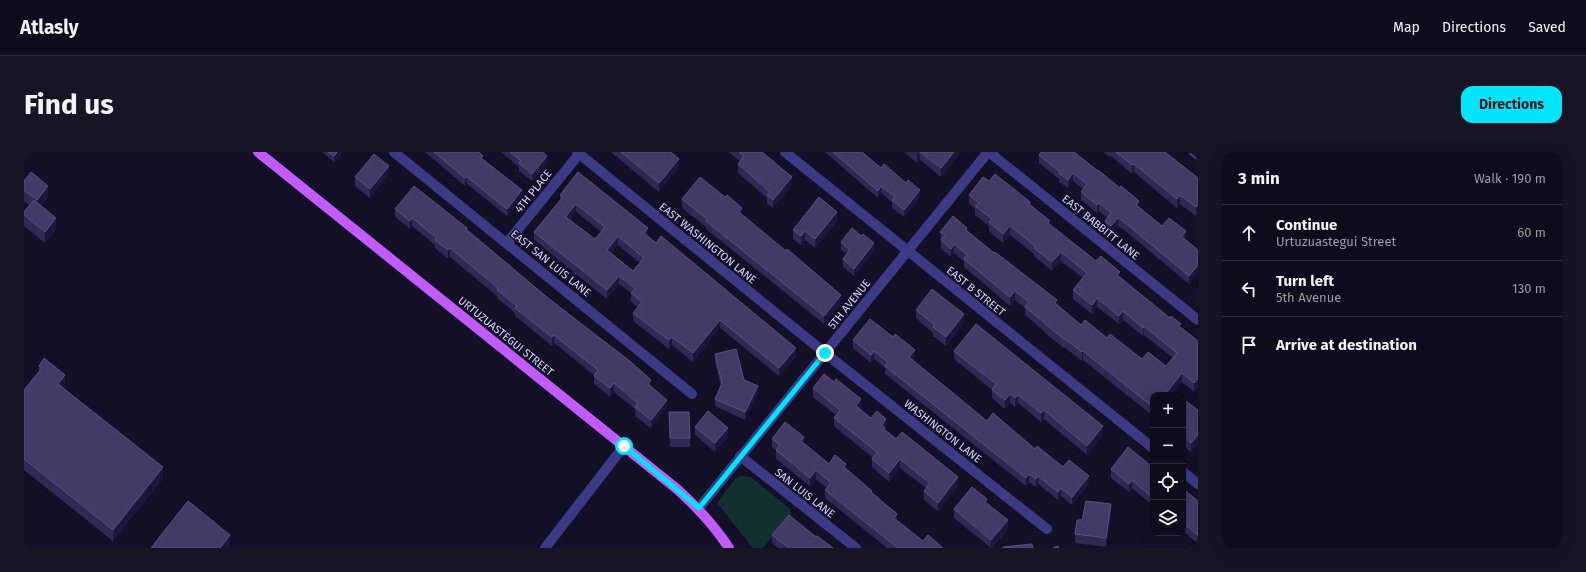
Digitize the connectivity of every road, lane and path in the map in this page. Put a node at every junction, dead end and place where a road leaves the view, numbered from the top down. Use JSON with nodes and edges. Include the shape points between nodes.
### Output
{"nodes":[{"id":1,"x":258,"y":152,"type":"edge"},
{"id":2,"x":394,"y":152,"type":"edge"},
{"id":3,"x":785,"y":152,"type":"edge"},
{"id":4,"x":988,"y":152,"type":"edge"},
{"id":5,"x":1194,"y":152,"type":"edge"},
{"id":6,"x":578,"y":153,"type":"edge"},
{"id":7,"x":1198,"y":155,"type":"edge"},
{"id":8,"x":507,"y":243,"type":"junction"},
{"id":9,"x":907,"y":251,"type":"junction"},
{"id":10,"x":1198,"y":320,"type":"edge"},
{"id":11,"x":825,"y":353,"type":"junction"},
{"id":12,"x":692,"y":394,"type":"dead end"},
{"id":13,"x":624,"y":446,"type":"junction"},
{"id":14,"x":1150,"y":446,"type":"edge"},
{"id":15,"x":740,"y":456,"type":"junction"},
{"id":16,"x":1186,"y":474,"type":"edge"},
{"id":17,"x":1198,"y":484,"type":"edge"},
{"id":18,"x":699,"y":508,"type":"junction"},
{"id":19,"x":1047,"y":529,"type":"dead end"},
{"id":20,"x":545,"y":548,"type":"edge"},
{"id":21,"x":729,"y":548,"type":"edge"},
{"id":22,"x":856,"y":548,"type":"edge"}],
"edges":[{"from":1,"to":13,"type":"main road","name":"URTUZUASTEGUI STREET"},
{"from":2,"to":8,"type":"street","name":"EAST SAN LUIS LANE"},
{"from":3,"to":9,"type":"street","name":"EAST B STREET"},
{"from":4,"to":9,"type":"street","name":"5TH AVENUE"},
{"from":4,"to":10,"type":"street","name":"EAST BABBITT LANE"},
{"from":5,"to":7,"type":"street"},
{"from":6,"to":8,"type":"street","name":"4TH PLACE"},
{"from":6,"to":11,"type":"street","name":"EAST WASHINGTON LANE"},
{"from":8,"to":12,"type":"street","name":"EAST SAN LUIS LANE"},
{"from":9,"to":11,"type":"street","name":"5TH AVENUE"},
{"from":9,"to":14,"type":"street","name":"EAST B STREET"},
{"from":11,"to":15,"type":"street","name":"5TH AVENUE"},
{"from":11,"to":19,"type":"street","name":"WASHINGTON LANE"},
{"from":13,"to":18,"type":"main road","name":"URTUZUASTEGUI STREET"},
{"from":13,"to":20,"type":"street"},
{"from":15,"to":18,"type":"street","name":"5TH AVENUE"},
{"from":15,"to":22,"type":"street","name":"SAN LUIS LANE"},
{"from":16,"to":17,"type":"street"},
{"from":18,"to":21,"type":"main road","name":"URTUZUASTEGUI STREET"}]}
